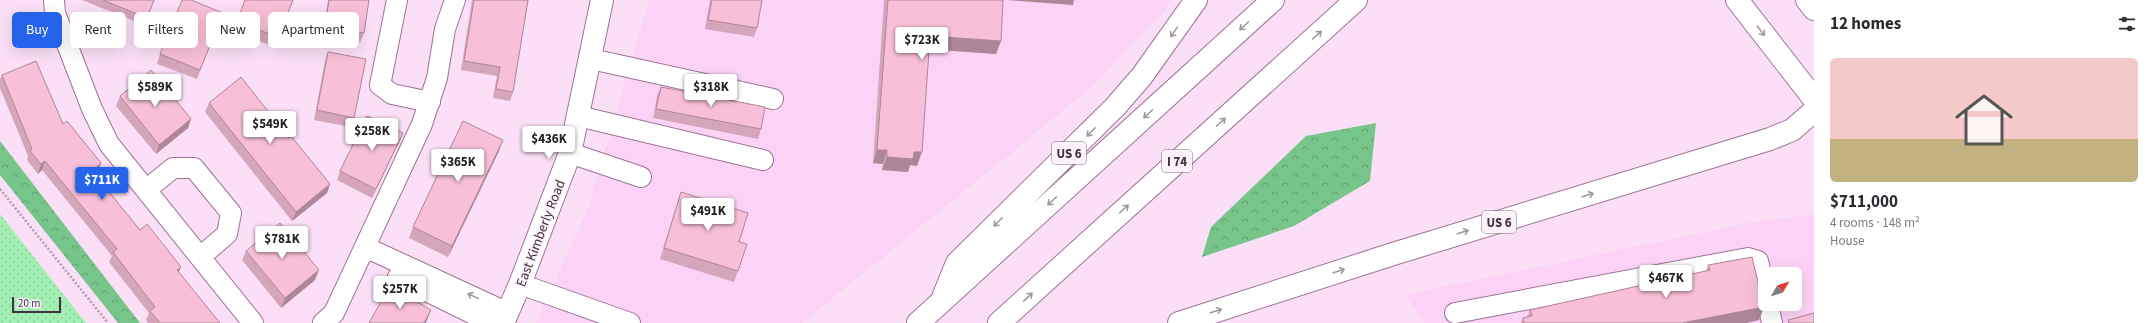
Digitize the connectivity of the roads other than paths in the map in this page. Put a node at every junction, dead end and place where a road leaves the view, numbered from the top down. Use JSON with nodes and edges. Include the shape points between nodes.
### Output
{"nodes":[{"id":1,"x":54,"y":0,"type":"edge"},
{"id":2,"x":397,"y":0,"type":"edge"},
{"id":3,"x":456,"y":0,"type":"edge"},
{"id":4,"x":602,"y":0,"type":"edge"},
{"id":5,"x":1196,"y":0,"type":"edge"},
{"id":6,"x":1273,"y":0,"type":"edge"},
{"id":7,"x":1356,"y":0,"type":"edge"},
{"id":8,"x":1737,"y":0,"type":"edge"},
{"id":9,"x":1807,"y":0,"type":"edge"},
{"id":10,"x":1814,"y":9,"type":"edge"},
{"id":11,"x":591,"y":59,"type":"junction"},
{"id":12,"x":773,"y":99,"type":"dead end"},
{"id":13,"x":1814,"y":99,"type":"edge"},
{"id":14,"x":430,"y":102,"type":"junction"},
{"id":15,"x":1814,"y":111,"type":"edge"},
{"id":16,"x":578,"y":116,"type":"junction"},
{"id":17,"x":570,"y":153,"type":"junction"},
{"id":18,"x":763,"y":160,"type":"dead end"},
{"id":19,"x":641,"y":177,"type":"dead end"},
{"id":20,"x":146,"y":190,"type":"junction"},
{"id":21,"x":363,"y":252,"type":"junction"},
{"id":22,"x":200,"y":257,"type":"junction"},
{"id":23,"x":1759,"y":267,"type":"edge"},
{"id":24,"x":520,"y":284,"type":"junction"},
{"id":25,"x":940,"y":303,"type":"junction"},
{"id":26,"x":1769,"y":311,"type":"edge"},
{"id":27,"x":1455,"y":313,"type":"dead end"},
{"id":28,"x":1490,"y":315,"type":"edge"},
{"id":29,"x":501,"y":320,"type":"edge"},
{"id":30,"x":253,"y":323,"type":"edge"},
{"id":31,"x":323,"y":323,"type":"edge"},
{"id":32,"x":630,"y":323,"type":"edge"},
{"id":33,"x":918,"y":323,"type":"edge"},
{"id":34,"x":999,"y":323,"type":"edge"},
{"id":35,"x":1179,"y":323,"type":"edge"},
{"id":36,"x":1772,"y":323,"type":"edge"}],
"edges":[{"from":1,"to":20,"type":"lane","via":[[55,13],[92,109],[109,144]]},
{"from":2,"to":14,"type":"lane","via":[[380,85],[392,94]]},
{"from":3,"to":14,"type":"lane","via":[[445,29],[437,78]]},
{"from":4,"to":11,"type":"main road","name":"East Kimberly Road"},
{"from":5,"to":25,"type":"main road","number":"US 6","one_way":true,"via":[[1142,76],[1115,108],[957,263]]},
{"from":6,"to":25,"type":"main road","one_way":true},
{"from":34,"to":7,"type":"main road","number":"I 74","one_way":true},
{"from":8,"to":13,"type":"main road","one_way":true},
{"from":9,"to":10,"type":"main road"},
{"from":11,"to":12,"type":"lane"},
{"from":11,"to":16,"type":"main road","name":"East Kimberly Road"},
{"from":14,"to":21,"type":"lane"},
{"from":35,"to":15,"type":"main road","number":"US 6","one_way":true,"via":[[1393,254],[1770,139],[1792,130]]},
{"from":16,"to":17,"type":"main road","name":"East Kimberly Road"},
{"from":16,"to":18,"type":"lane"},
{"from":17,"to":19,"type":"lane"},
{"from":17,"to":24,"type":"main road","name":"East Kimberly Road"},
{"from":20,"to":22,"type":"lane"},
{"from":20,"to":22,"type":"lane","via":[[173,168],[194,168],[231,213],[227,234]]},
{"from":21,"to":29,"type":"lane"},
{"from":21,"to":31,"type":"lane","via":[[334,313]]},
{"from":22,"to":30,"type":"lane"},
{"from":23,"to":28,"type":"lane","via":[[1758,261],[1748,258]]},
{"from":24,"to":29,"type":"main road","name":"East Kimberly Road"},
{"from":24,"to":32,"type":"lane"},
{"from":25,"to":33,"type":"main road"},
{"from":26,"to":36,"type":"lane"},
{"from":27,"to":28,"type":"lane"}]}
